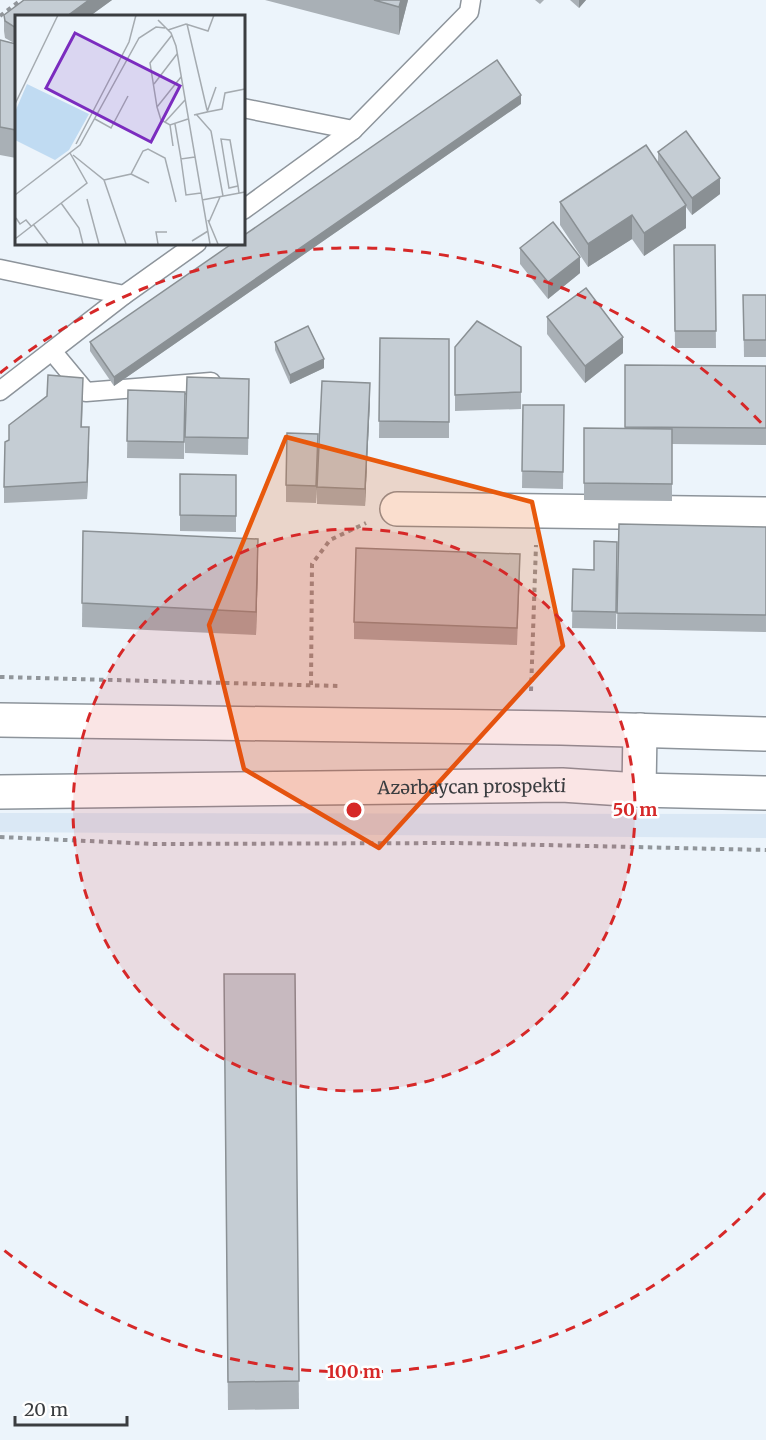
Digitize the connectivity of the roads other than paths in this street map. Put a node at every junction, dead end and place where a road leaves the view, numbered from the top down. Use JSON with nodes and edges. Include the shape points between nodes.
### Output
{"nodes":[{"id":1,"x":471,"y":0,"type":"edge"},
{"id":2,"x":244,"y":108,"type":"edge"},
{"id":3,"x":353,"y":130,"type":"junction"},
{"id":4,"x":244,"y":209,"type":"edge"},
{"id":5,"x":196,"y":244,"type":"edge"},
{"id":6,"x":0,"y":269,"type":"edge"},
{"id":7,"x":124,"y":296,"type":"junction"},
{"id":8,"x":52,"y":351,"type":"junction"},
{"id":9,"x":225,"y":381,"type":"edge"},
{"id":10,"x":0,"y":391,"type":"edge"},
{"id":11,"x":397,"y":509,"type":"road end"},
{"id":12,"x":766,"y":514,"type":"edge"},
{"id":13,"x":0,"y":720,"type":"edge"},
{"id":14,"x":640,"y":730,"type":"junction"},
{"id":15,"x":766,"y":734,"type":"edge"},
{"id":16,"x":639,"y":790,"type":"junction"},
{"id":17,"x":0,"y":792,"type":"edge"},
{"id":18,"x":766,"y":793,"type":"edge"}],
"edges":[{"from":1,"to":3,"type":"lane","via":[[469,12]]},
{"from":2,"to":3,"type":"lane"},
{"from":3,"to":4,"type":"lane"},
{"from":5,"to":7,"type":"lane"},
{"from":6,"to":7,"type":"lane"},
{"from":7,"to":8,"type":"lane"},
{"from":8,"to":9,"type":"lane","via":[[86,392]]},
{"from":8,"to":10,"type":"lane"},
{"from":11,"to":12,"type":"main road"},
{"from":13,"to":14,"type":"main road"},
{"from":14,"to":15,"type":"main road"},
{"from":14,"to":16,"type":"main road"},
{"from":16,"to":17,"type":"main road","name":"Azərbaycan prospekti","via":[[562,785]]},
{"from":16,"to":18,"type":"main road","name":"Azərbaycan prospekti"}]}
